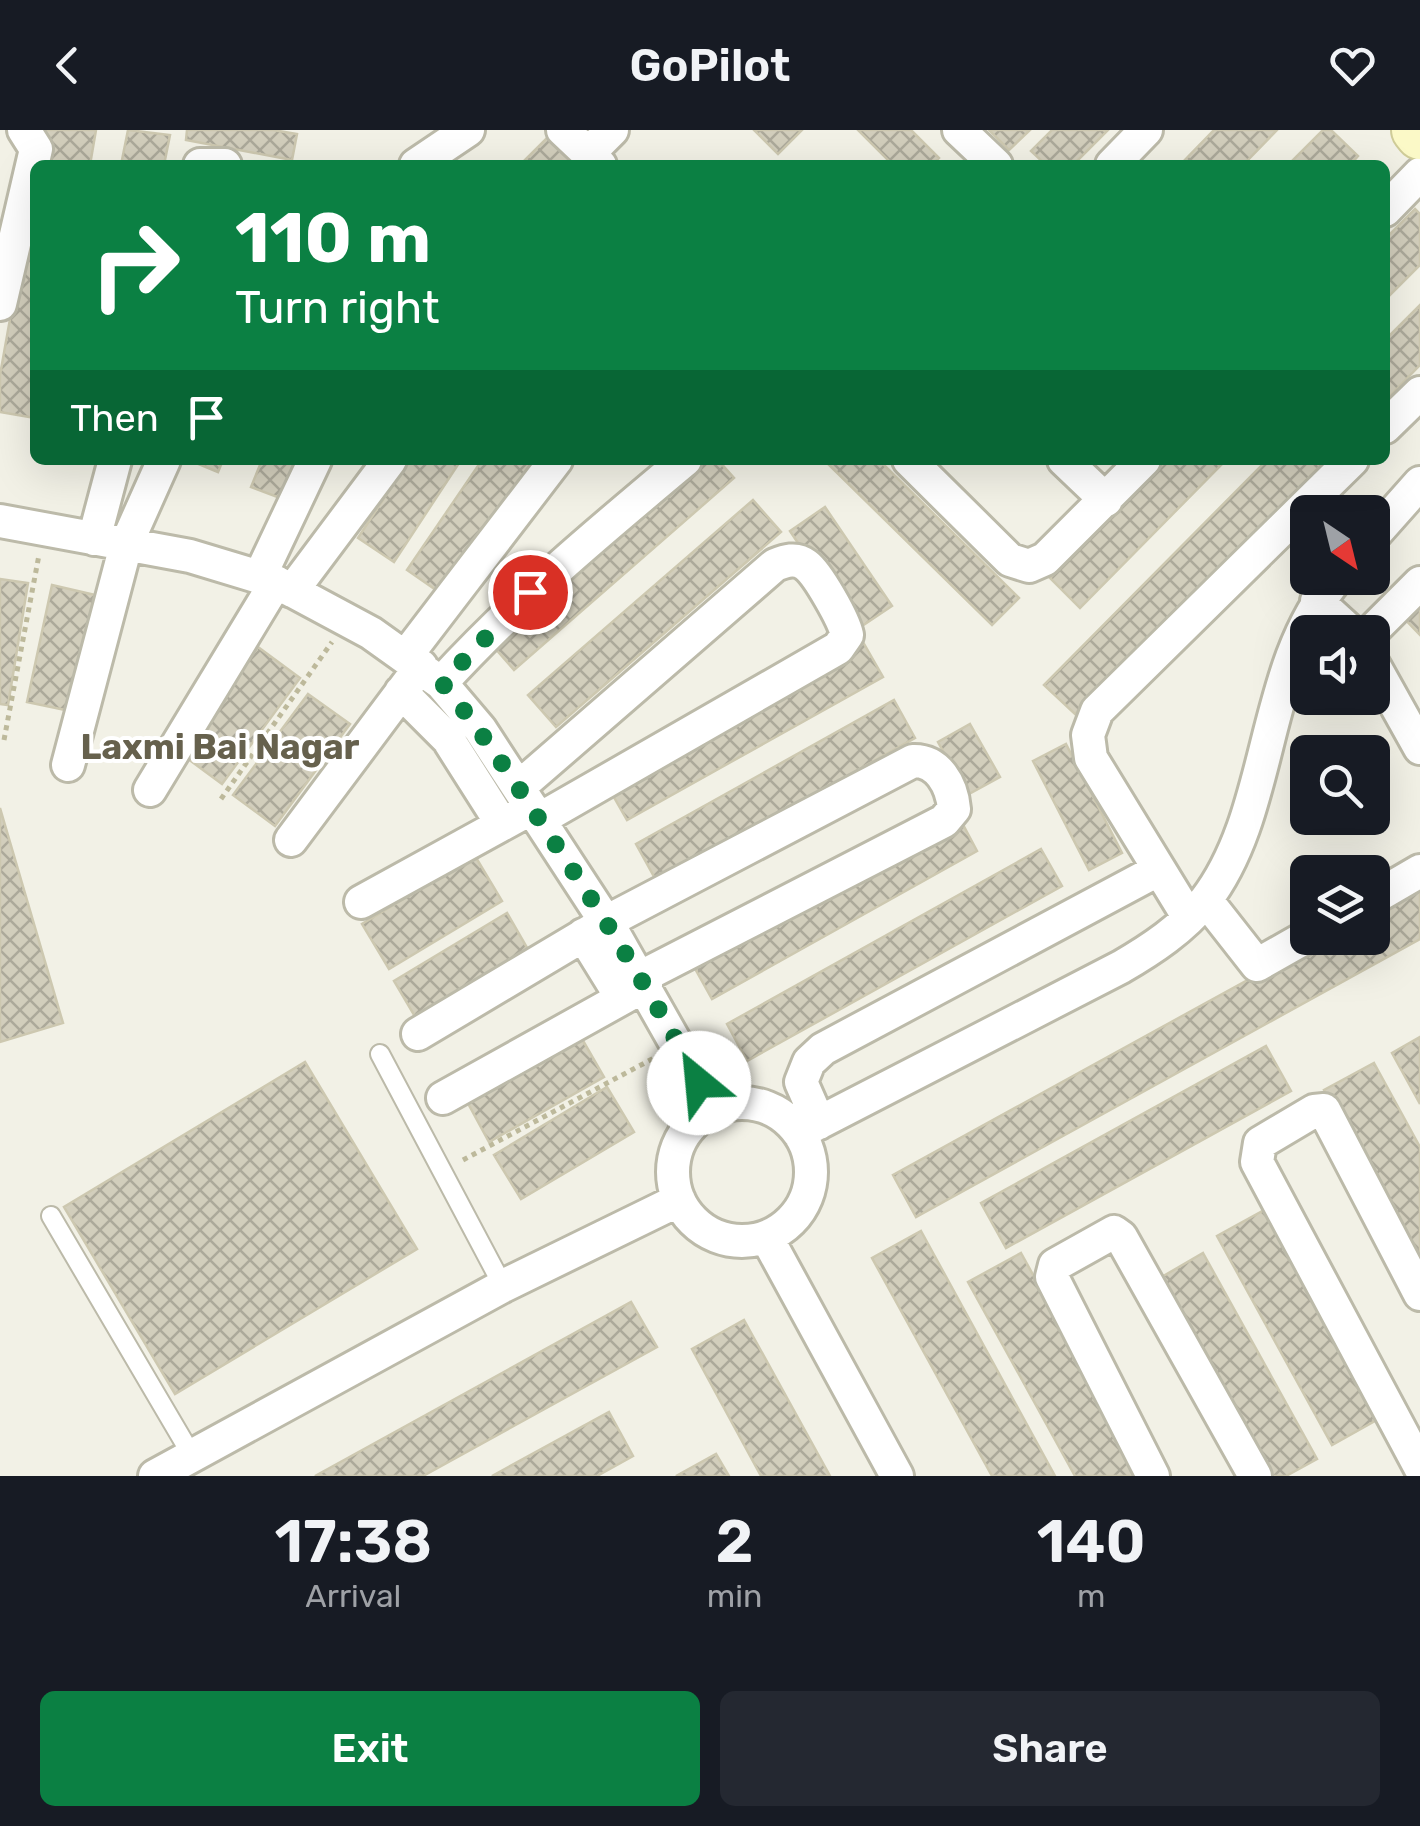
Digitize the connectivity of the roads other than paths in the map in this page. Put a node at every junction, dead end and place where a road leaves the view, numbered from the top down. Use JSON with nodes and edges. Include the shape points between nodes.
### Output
{"nodes":[{"id":1,"x":468,"y":130,"type":"edge"},
{"id":2,"x":563,"y":130,"type":"edge"},
{"id":3,"x":612,"y":130,"type":"edge"},
{"id":4,"x":959,"y":130,"type":"edge"},
{"id":5,"x":1146,"y":130,"type":"edge"},
{"id":6,"x":29,"y":132,"type":"edge"},
{"id":7,"x":33,"y":160,"type":"edge"},
{"id":8,"x":423,"y":160,"type":"edge"},
{"id":9,"x":594,"y":160,"type":"edge"},
{"id":10,"x":988,"y":160,"type":"edge"},
{"id":11,"x":1117,"y":160,"type":"edge"},
{"id":12,"x":1420,"y":174,"type":"edge"},
{"id":13,"x":30,"y":175,"type":"edge"},
{"id":14,"x":1390,"y":205,"type":"edge"},
{"id":15,"x":0,"y":304,"type":"edge"},
{"id":16,"x":1420,"y":393,"type":"edge"},
{"id":17,"x":1390,"y":423,"type":"edge"},
{"id":18,"x":115,"y":465,"type":"edge"},
{"id":19,"x":161,"y":465,"type":"edge"},
{"id":20,"x":314,"y":465,"type":"edge"},
{"id":21,"x":385,"y":465,"type":"edge"},
{"id":22,"x":553,"y":465,"type":"edge"},
{"id":23,"x":678,"y":465,"type":"edge"},
{"id":24,"x":1069,"y":465,"type":"edge"},
{"id":25,"x":1139,"y":465,"type":"edge"},
{"id":26,"x":1347,"y":465,"type":"edge"},
{"id":27,"x":930,"y":467,"type":"edge"},
{"id":28,"x":1420,"y":483,"type":"edge"},
{"id":29,"x":1106,"y":500,"type":"junction"},
{"id":30,"x":1390,"y":517,"type":"edge"},
{"id":31,"x":0,"y":521,"type":"edge"},
{"id":32,"x":114,"y":548,"type":"junction"},
{"id":33,"x":1420,"y":583,"type":"edge"},
{"id":34,"x":273,"y":587,"type":"junction"},
{"id":35,"x":1324,"y":595,"type":"edge"},
{"id":36,"x":1388,"y":615,"type":"edge"},
{"id":37,"x":417,"y":674,"type":"junction"},
{"id":38,"x":1390,"y":694,"type":"edge"},
{"id":39,"x":1420,"y":748,"type":"edge"},
{"id":40,"x":68,"y":765,"type":"dead end"},
{"id":41,"x":150,"y":790,"type":"dead end"},
{"id":42,"x":530,"y":804,"type":"junction"},
{"id":43,"x":502,"y":824,"type":"junction"},
{"id":44,"x":291,"y":840,"type":"dead end"},
{"id":45,"x":1158,"y":870,"type":"junction"},
{"id":46,"x":1420,"y":871,"type":"edge"},
{"id":47,"x":1390,"y":888,"type":"edge"},
{"id":48,"x":361,"y":902,"type":"dead end"},
{"id":49,"x":1197,"y":909,"type":"junction"},
{"id":50,"x":594,"y":928,"type":"junction"},
{"id":51,"x":1290,"y":946,"type":"edge"},
{"id":52,"x":636,"y":987,"type":"junction"},
{"id":53,"x":418,"y":1034,"type":"dead end"},
{"id":54,"x":380,"y":1054,"type":"dead end"},
{"id":55,"x":442,"y":1098,"type":"dead end"},
{"id":56,"x":712,"y":1108,"type":"junction"},
{"id":57,"x":809,"y":1128,"type":"junction"},
{"id":58,"x":678,"y":1200,"type":"junction"},
{"id":59,"x":51,"y":1216,"type":"dead end"},
{"id":60,"x":767,"y":1238,"type":"junction"},
{"id":61,"x":503,"y":1286,"type":"junction"},
{"id":62,"x":1420,"y":1294,"type":"edge"},
{"id":63,"x":1410,"y":1422,"type":"edge"},
{"id":64,"x":191,"y":1454,"type":"junction"},
{"id":65,"x":1420,"y":1467,"type":"edge"},
{"id":66,"x":156,"y":1476,"type":"edge"},
{"id":67,"x":897,"y":1476,"type":"edge"},
{"id":68,"x":1154,"y":1476,"type":"edge"},
{"id":69,"x":1255,"y":1476,"type":"edge"}],
"edges":[{"from":1,"to":8,"type":"street"},
{"from":2,"to":9,"type":"street"},
{"from":3,"to":9,"type":"street"},
{"from":4,"to":10,"type":"street"},
{"from":5,"to":11,"type":"street"},
{"from":6,"to":7,"type":"street"},
{"from":12,"to":14,"type":"street"},
{"from":13,"to":15,"type":"street"},
{"from":16,"to":17,"type":"street"},
{"from":18,"to":32,"type":"street"},
{"from":19,"to":32,"type":"street"},
{"from":20,"to":34,"type":"street"},
{"from":21,"to":34,"type":"street"},
{"from":22,"to":37,"type":"street"},
{"from":23,"to":37,"type":"street","via":[[484,636]]},
{"from":24,"to":29,"type":"street"},
{"from":25,"to":29,"type":"street"},
{"from":26,"to":45,"type":"street","via":[[1097,712],[1088,735],[1091,758]]},
{"from":27,"to":29,"type":"street","via":[[1010,560],[1029,566],[1045,559]]},
{"from":28,"to":30,"type":"street"},
{"from":31,"to":32,"type":"street"},
{"from":32,"to":34,"type":"street","via":[[190,556]]},
{"from":32,"to":40,"type":"street"},
{"from":33,"to":36,"type":"street"},
{"from":34,"to":37,"type":"street"},
{"from":34,"to":41,"type":"street"},
{"from":35,"to":49,"type":"street","via":[[1296,646],[1246,812]]},
{"from":37,"to":42,"type":"street","via":[[480,729]]},
{"from":37,"to":43,"type":"street","via":[[448,739]]},
{"from":37,"to":44,"type":"street"},
{"from":38,"to":39,"type":"street"},
{"from":42,"to":42,"type":"street","via":[[838,648],[847,635],[844,624],[806,564],[792,559],[775,565]]},
{"from":42,"to":43,"type":"street"},
{"from":42,"to":50,"type":"street"},
{"from":43,"to":48,"type":"street"},
{"from":45,"to":49,"type":"street"},
{"from":45,"to":57,"type":"street","via":[[824,1049],[801,1082]]},
{"from":46,"to":47,"type":"street"},
{"from":49,"to":51,"type":"street","via":[[1258,965]]},
{"from":49,"to":57,"type":"street","via":[[1121,967]]},
{"from":50,"to":52,"type":"street"},
{"from":50,"to":52,"type":"street","via":[[913,761],[937,768],[953,798],[944,822]]},
{"from":50,"to":53,"type":"street"},
{"from":52,"to":55,"type":"street"},
{"from":52,"to":56,"type":"street","via":[[686,1057]]},
{"from":54,"to":61,"type":"lane"},
{"from":56,"to":57,"type":"street","via":[[761,1104]]},
{"from":56,"to":58,"type":"street","via":[[690,1124],[678,1145]]},
{"from":57,"to":60,"type":"street","via":[[810,1182],[801,1207]]},
{"from":58,"to":60,"type":"street","via":[[701,1227],[722,1237]]},
{"from":58,"to":61,"type":"street"},
{"from":59,"to":64,"type":"lane"},
{"from":60,"to":67,"type":"street"},
{"from":61,"to":64,"type":"street"},
{"from":62,"to":63,"type":"street","via":[[1324,1110],[1260,1143],[1257,1162]]},
{"from":63,"to":65,"type":"street"},
{"from":64,"to":66,"type":"street"},
{"from":68,"to":69,"type":"street","via":[[1052,1278],[1055,1265],[1114,1232]]}]}
